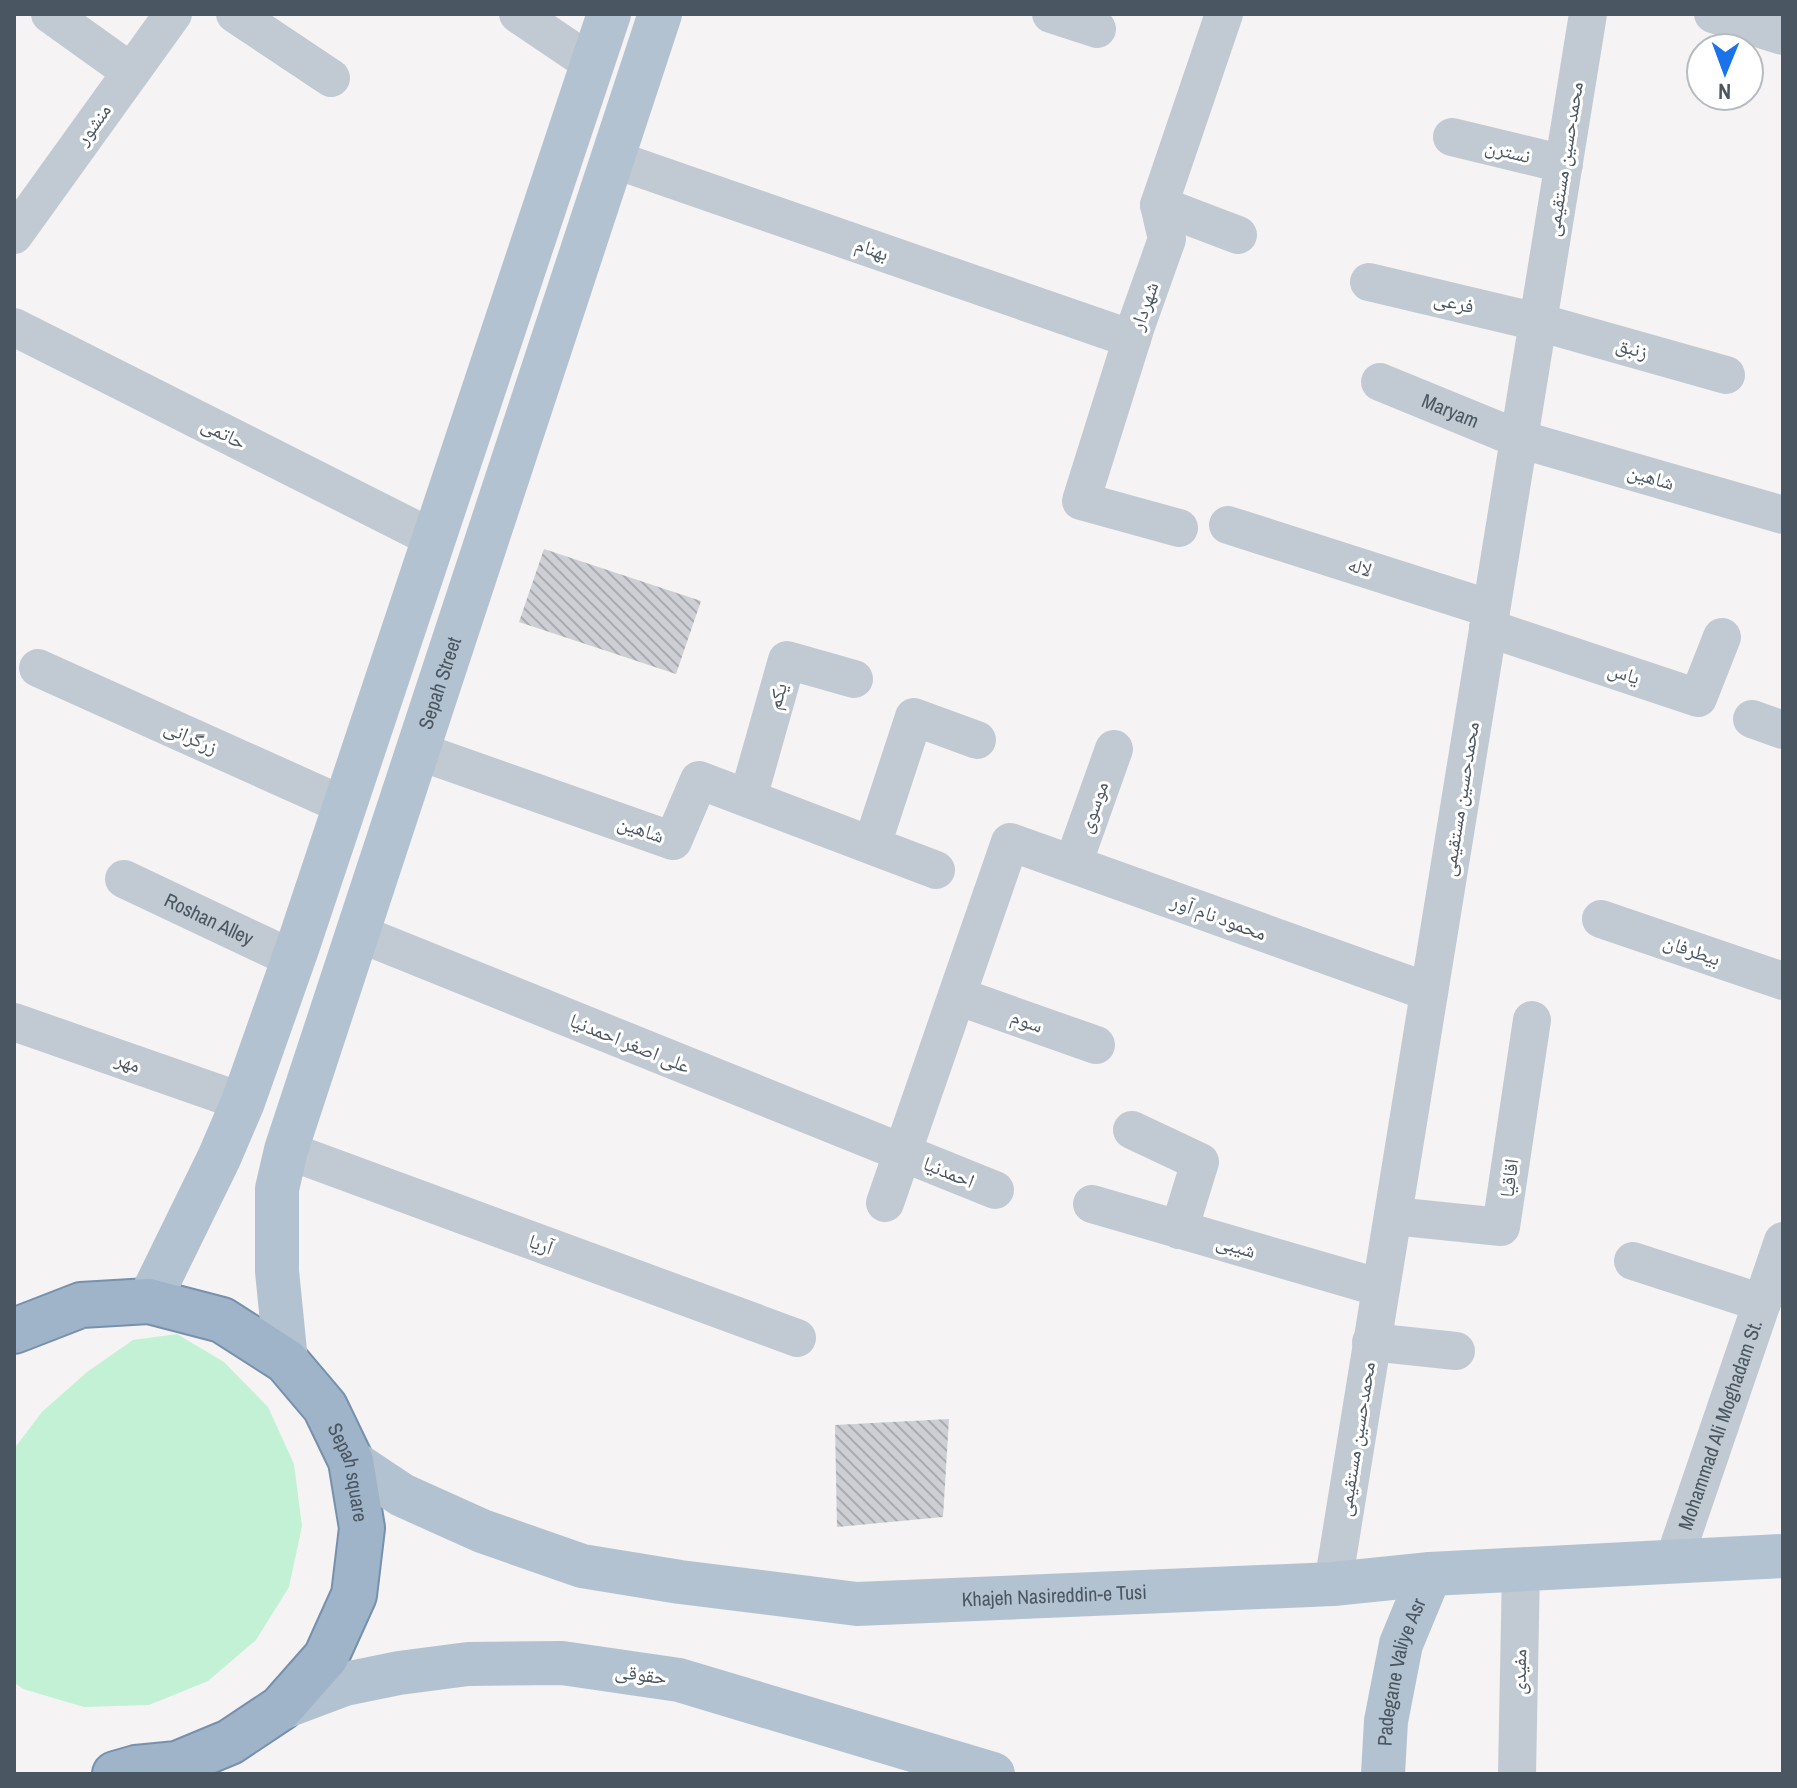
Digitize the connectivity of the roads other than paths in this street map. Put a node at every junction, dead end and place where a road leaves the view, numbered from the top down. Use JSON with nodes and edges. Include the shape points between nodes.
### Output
{"nodes":[{"id":1,"x":50,"y":14,"type":"edge"},
{"id":2,"x":173,"y":14,"type":"edge"},
{"id":3,"x":235,"y":14,"type":"edge"},
{"id":4,"x":518,"y":14,"type":"edge"},
{"id":5,"x":609,"y":14,"type":"edge"},
{"id":6,"x":660,"y":14,"type":"edge"},
{"id":7,"x":1051,"y":14,"type":"edge"},
{"id":8,"x":1224,"y":14,"type":"edge"},
{"id":9,"x":1588,"y":14,"type":"edge"},
{"id":10,"x":1713,"y":14,"type":"edge"},
{"id":11,"x":1097,"y":29,"type":"dead end"},
{"id":12,"x":1783,"y":36,"type":"edge"},
{"id":13,"x":592,"y":64,"type":"junction"},
{"id":14,"x":131,"y":72,"type":"junction"},
{"id":15,"x":331,"y":78,"type":"dead end"},
{"id":16,"x":1452,"y":137,"type":"dead end"},
{"id":17,"x":613,"y":159,"type":"junction"},
{"id":18,"x":1564,"y":164,"type":"junction"},
{"id":19,"x":1159,"y":205,"type":"junction"},
{"id":20,"x":14,"y":235,"type":"edge"},
{"id":21,"x":1238,"y":235,"type":"dead end"},
{"id":22,"x":1369,"y":282,"type":"dead end"},
{"id":23,"x":1538,"y":322,"type":"junction"},
{"id":24,"x":14,"y":327,"type":"edge"},
{"id":25,"x":1132,"y":339,"type":"junction"},
{"id":26,"x":1726,"y":375,"type":"dead end"},
{"id":27,"x":1380,"y":382,"type":"dead end"},
{"id":28,"x":1519,"y":439,"type":"junction"},
{"id":29,"x":1783,"y":515,"type":"edge"},
{"id":30,"x":1228,"y":525,"type":"dead end"},
{"id":31,"x":1179,"y":528,"type":"dead end"},
{"id":32,"x":434,"y":539,"type":"junction"},
{"id":33,"x":1490,"y":619,"type":"junction"},
{"id":34,"x":1722,"y":637,"type":"dead end"},
{"id":35,"x":38,"y":668,"type":"dead end"},
{"id":36,"x":854,"y":679,"type":"dead end"},
{"id":37,"x":977,"y":740,"type":"dead end"},
{"id":38,"x":1114,"y":749,"type":"dead end"},
{"id":39,"x":418,"y":751,"type":"junction"},
{"id":40,"x":748,"y":798,"type":"junction"},
{"id":41,"x":345,"y":806,"type":"junction"},
{"id":42,"x":872,"y":845,"type":"junction"},
{"id":43,"x":1073,"y":864,"type":"junction"},
{"id":44,"x":936,"y":870,"type":"dead end"},
{"id":45,"x":124,"y":879,"type":"dead end"},
{"id":46,"x":1601,"y":919,"type":"dead end"},
{"id":47,"x":358,"y":933,"type":"junction"},
{"id":48,"x":293,"y":959,"type":"junction"},
{"id":49,"x":1783,"y":981,"type":"edge"},
{"id":50,"x":1429,"y":992,"type":"junction"},
{"id":51,"x":957,"y":996,"type":"junction"},
{"id":52,"x":1532,"y":1020,"type":"dead end"},
{"id":53,"x":14,"y":1022,"type":"edge"},
{"id":54,"x":1096,"y":1045,"type":"dead end"},
{"id":55,"x":243,"y":1102,"type":"junction"},
{"id":56,"x":1132,"y":1130,"type":"dead end"},
{"id":57,"x":286,"y":1150,"type":"junction"},
{"id":58,"x":903,"y":1153,"type":"junction"},
{"id":59,"x":995,"y":1190,"type":"dead end"},
{"id":60,"x":885,"y":1203,"type":"dead end"},
{"id":61,"x":1092,"y":1204,"type":"dead end"},
{"id":62,"x":1393,"y":1216,"type":"junction"},
{"id":63,"x":1179,"y":1230,"type":"junction"},
{"id":64,"x":1783,"y":1241,"type":"edge"},
{"id":65,"x":1633,"y":1261,"type":"dead end"},
{"id":66,"x":1381,"y":1288,"type":"junction"},
{"id":67,"x":149,"y":1301,"type":"junction"},
{"id":68,"x":1762,"y":1303,"type":"junction"},
{"id":69,"x":14,"y":1331,"type":"edge"},
{"id":70,"x":797,"y":1338,"type":"dead end"},
{"id":71,"x":1371,"y":1342,"type":"junction"},
{"id":72,"x":1456,"y":1351,"type":"dead end"},
{"id":73,"x":286,"y":1361,"type":"junction"},
{"id":74,"x":351,"y":1461,"type":"junction"},
{"id":75,"x":1783,"y":1556,"type":"edge"},
{"id":76,"x":1673,"y":1563,"type":"junction"},
{"id":77,"x":1521,"y":1569,"type":"junction"},
{"id":78,"x":1430,"y":1574,"type":"junction"},
{"id":79,"x":1333,"y":1584,"type":"junction"},
{"id":80,"x":281,"y":1708,"type":"junction"},
{"id":81,"x":125,"y":1771,"type":"edge"},
{"id":82,"x":993,"y":1774,"type":"edge"},
{"id":83,"x":1383,"y":1774,"type":"edge"},
{"id":84,"x":1517,"y":1774,"type":"edge"}],
"edges":[{"from":1,"to":14,"type":"street"},
{"from":2,"to":14,"type":"street","name":"منشور"},
{"from":3,"to":15,"type":"street"},
{"from":4,"to":13,"type":"street"},
{"from":5,"to":13,"type":"main road"},
{"from":6,"to":17,"type":"main road","name":"Sepah Street"},
{"from":7,"to":11,"type":"street"},
{"from":8,"to":19,"type":"street","name":"شهردار"},
{"from":9,"to":18,"type":"street","name":"محمدحسین مستقیمی"},
{"from":10,"to":12,"type":"street"},
{"from":13,"to":32,"type":"main road"},
{"from":14,"to":20,"type":"street","name":"منشور"},
{"from":16,"to":18,"type":"street","name":"نسترن"},
{"from":17,"to":25,"type":"street","name":"بهنام"},
{"from":17,"to":39,"type":"main road","name":"Sepah Street"},
{"from":18,"to":23,"type":"street","name":"محمدحسین مستقیمی"},
{"from":19,"to":21,"type":"street"},
{"from":19,"to":25,"type":"street","name":"شهردار","via":[[1167,239]]},
{"from":22,"to":23,"type":"street","name":"فرعی"},
{"from":23,"to":26,"type":"street","name":"زنبق"},
{"from":23,"to":28,"type":"street","name":"محمدحسین مستقیمی"},
{"from":24,"to":32,"type":"street","name":"حاتمی"},
{"from":25,"to":31,"type":"street","name":"شهردار","via":[[1081,501]]},
{"from":27,"to":28,"type":"street","name":"Maryam"},
{"from":28,"to":29,"type":"street","name":"شاهین"},
{"from":28,"to":33,"type":"street","name":"محمدحسین مستقیمی"},
{"from":30,"to":33,"type":"street","name":"لاله"},
{"from":32,"to":41,"type":"main road"},
{"from":33,"to":34,"type":"street","name":"یاس","via":[[1698,698]]},
{"from":33,"to":50,"type":"street","name":"محمدحسین مستقیمی"},
{"from":35,"to":41,"type":"street","name":"زرگرانی"},
{"from":36,"to":40,"type":"street","name":"یکم","via":[[787,660]]},
{"from":37,"to":42,"type":"street","via":[[914,717]]},
{"from":38,"to":43,"type":"street","name":"موسوی"},
{"from":39,"to":40,"type":"street","name":"شاهین","via":[[673,841],[699,780]]},
{"from":39,"to":47,"type":"main road","name":"Sepah Street"},
{"from":40,"to":42,"type":"street","name":"شاهین"},
{"from":41,"to":48,"type":"main road"},
{"from":42,"to":44,"type":"street","name":"شاهین"},
{"from":43,"to":50,"type":"street","name":"محمود نام آور"},
{"from":43,"to":51,"type":"street","name":"محمود نام آور","via":[[1010,842]]},
{"from":45,"to":48,"type":"street","name":"Roshan Alley"},
{"from":46,"to":49,"type":"street","name":"بیطرفان"},
{"from":47,"to":57,"type":"main road","name":"Sepah Street"},
{"from":47,"to":58,"type":"street","name":"علی اصغر احمدنیا"},
{"from":48,"to":55,"type":"main road"},
{"from":50,"to":62,"type":"street","name":"محمدحسین مستقیمی"},
{"from":51,"to":54,"type":"street","name":"سوم"},
{"from":51,"to":58,"type":"street"},
{"from":52,"to":62,"type":"street","name":"اقاقیا","via":[[1501,1227]]},
{"from":53,"to":55,"type":"street","name":"مهر"},
{"from":55,"to":67,"type":"main road"},
{"from":56,"to":63,"type":"street","via":[[1200,1162]]},
{"from":57,"to":70,"type":"street","name":"آریا"},
{"from":57,"to":73,"type":"main road","name":"Sepah Street","via":[[277,1189],[277,1271]]},
{"from":58,"to":59,"type":"street","name":"احمدنیا"},
{"from":58,"to":60,"type":"street"},
{"from":61,"to":63,"type":"street","name":"شیبی"},
{"from":62,"to":66,"type":"street","name":"محمدحسین مستقیمی"},
{"from":63,"to":66,"type":"street","name":"شیبی"},
{"from":64,"to":68,"type":"street","name":"Mohammad Ali Moghadam St."},
{"from":65,"to":68,"type":"street"},
{"from":66,"to":71,"type":"street","name":"محمدحسین مستقیمی"},
{"from":67,"to":69,"type":"highway","name":"Sepah square","via":[[81,1305]]},
{"from":67,"to":73,"type":"highway","name":"Sepah square","via":[[222,1320]]},
{"from":68,"to":76,"type":"street","name":"Mohammad Ali Moghadam St."},
{"from":71,"to":72,"type":"street"},
{"from":71,"to":79,"type":"street","name":"محمدحسین مستقیمی"},
{"from":73,"to":74,"type":"highway","name":"Sepah square","via":[[325,1407]]},
{"from":74,"to":79,"type":"main road","name":"Khajeh Nasireddin-e Tusi","via":[[402,1495],[482,1531],[582,1566],[680,1582],[857,1604]]},
{"from":74,"to":80,"type":"highway","name":"Sepah square","via":[[362,1528],[354,1595],[326,1657]]},
{"from":75,"to":76,"type":"main road","name":"Khajeh Nasireddin-e Tusi"},
{"from":76,"to":77,"type":"main road","name":"Khajeh Nasireddin-e Tusi"},
{"from":77,"to":78,"type":"main road","name":"Khajeh Nasireddin-e Tusi"},
{"from":77,"to":84,"type":"street","name":"مفیدی"},
{"from":78,"to":79,"type":"main road","name":"Khajeh Nasireddin-e Tusi"},
{"from":78,"to":83,"type":"main road","name":"Padegane Valiye Asr","via":[[1401,1644],[1386,1721]]},
{"from":80,"to":81,"type":"highway","name":"Sepah square","via":[[230,1742],[177,1764]]},
{"from":80,"to":82,"type":"main road","name":"حقوقی","via":[[345,1684],[399,1673],[468,1664],[562,1663],[679,1680]]}]}
